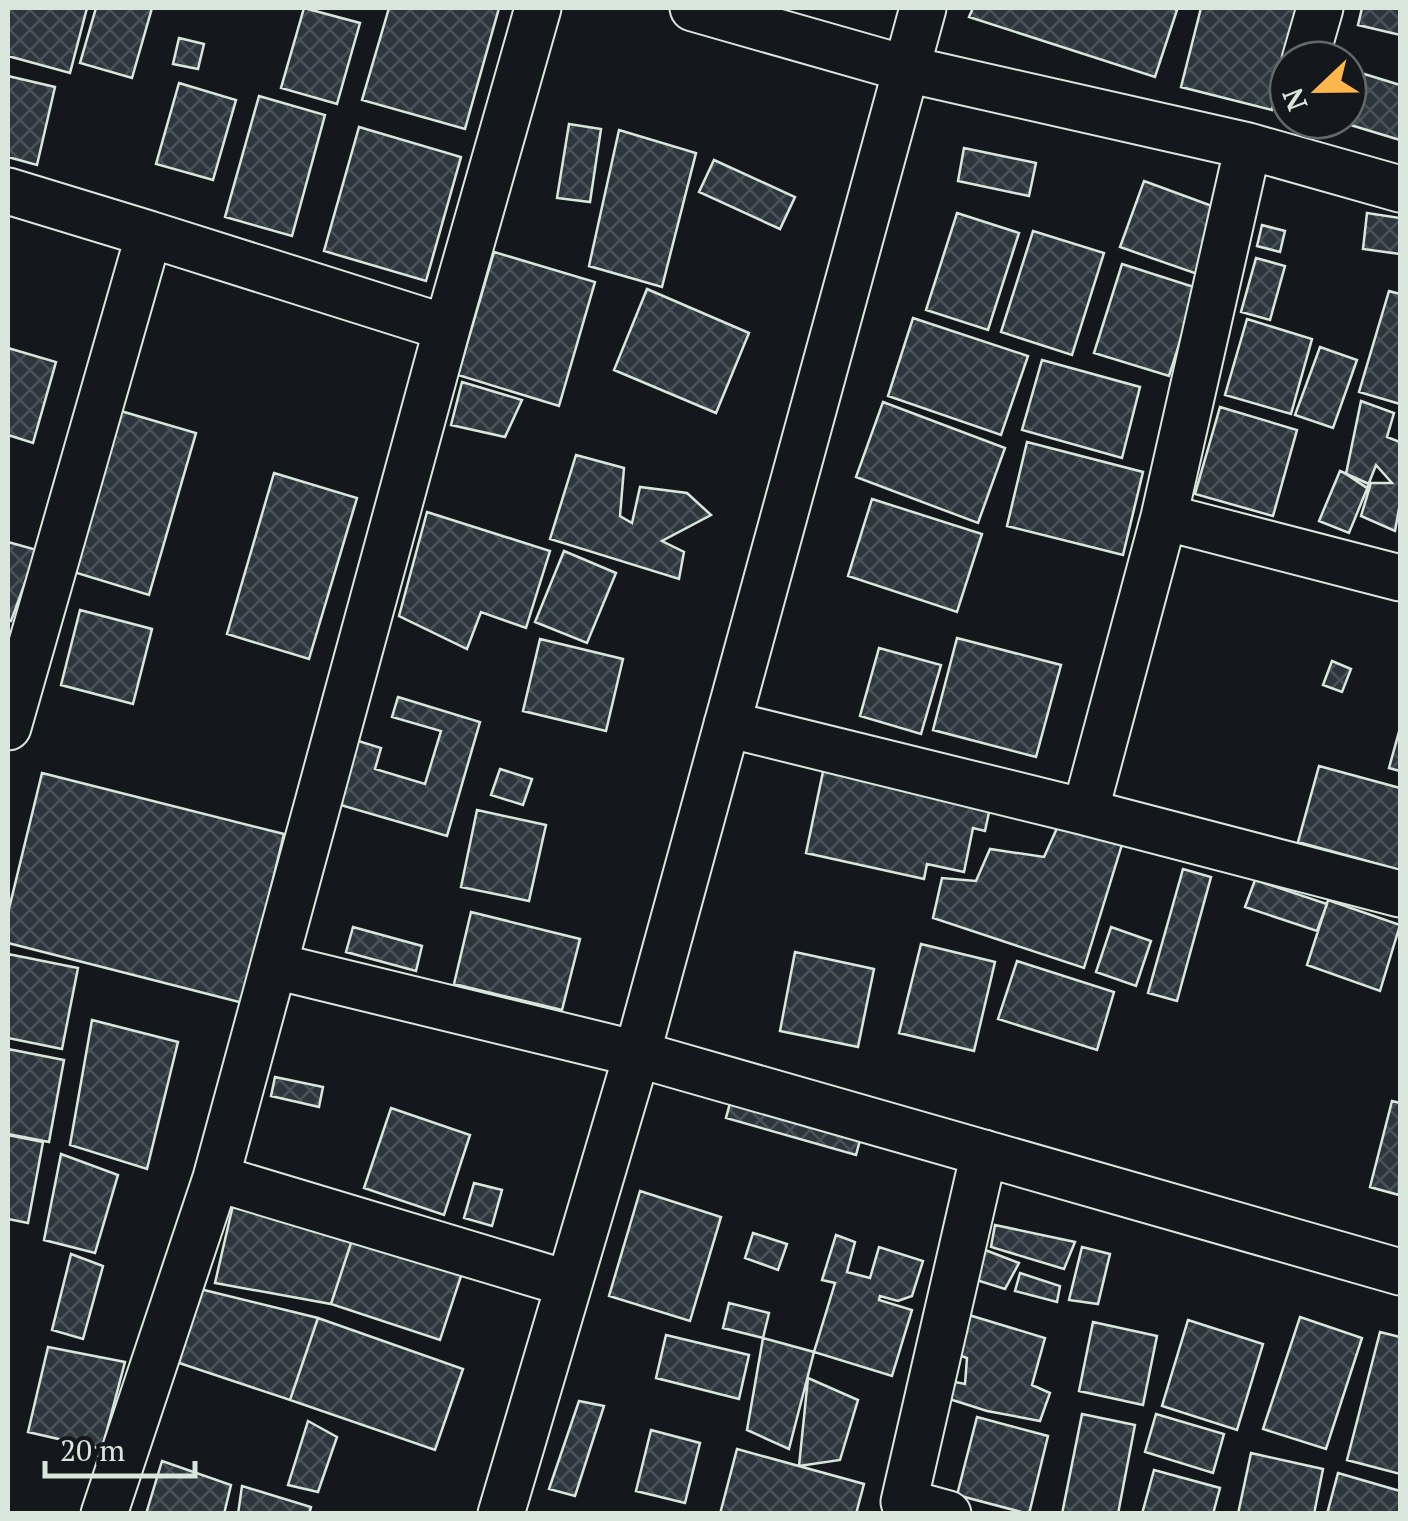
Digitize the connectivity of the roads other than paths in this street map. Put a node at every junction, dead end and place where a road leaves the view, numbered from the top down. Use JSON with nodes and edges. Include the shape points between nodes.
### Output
{"nodes":[{"id":1,"x":538,"y":8,"type":"edge"},
{"id":2,"x":693,"y":8,"type":"edge"},
{"id":3,"x":923,"y":8,"type":"edge"},
{"id":4,"x":1320,"y":8,"type":"edge"},
{"id":5,"x":1311,"y":40,"type":"edge"},
{"id":6,"x":906,"y":69,"type":"junction"},
{"id":7,"x":1268,"y":139,"type":"edge"},
{"id":8,"x":1272,"y":140,"type":"edge"},
{"id":9,"x":1400,"y":189,"type":"edge"},
{"id":10,"x":8,"y":191,"type":"edge"},
{"id":11,"x":149,"y":234,"type":"junction"},
{"id":12,"x":446,"y":328,"type":"junction"},
{"id":13,"x":1164,"y":518,"type":"junction"},
{"id":14,"x":1400,"y":578,"type":"edge"},
{"id":15,"x":727,"y":724,"type":"junction"},
{"id":16,"x":8,"y":726,"type":"edge"},
{"id":17,"x":1085,"y":812,"type":"junction"},
{"id":18,"x":1400,"y":894,"type":"edge"},
{"id":19,"x":275,"y":966,"type":"junction"},
{"id":20,"x":636,"y":1054,"type":"junction"},
{"id":21,"x":984,"y":1153,"type":"junction"},
{"id":22,"x":216,"y":1178,"type":"junction"},
{"id":23,"x":1400,"y":1272,"type":"edge"},
{"id":24,"x":570,"y":1284,"type":"junction"},
{"id":25,"x":902,"y":1508,"type":"edge"},
{"id":26,"x":104,"y":1514,"type":"edge"},
{"id":27,"x":502,"y":1514,"type":"edge"},
{"id":28,"x":948,"y":1514,"type":"edge"}],
"edges":[{"from":1,"to":12,"type":"street"},
{"from":2,"to":6,"type":"street"},
{"from":3,"to":6,"type":"street"},
{"from":4,"to":5,"type":"street"},
{"from":6,"to":7,"type":"street"},
{"from":6,"to":15,"type":"street"},
{"from":8,"to":9,"type":"street"},
{"from":8,"to":13,"type":"street"},
{"from":10,"to":11,"type":"street"},
{"from":11,"to":12,"type":"street"},
{"from":11,"to":16,"type":"street"},
{"from":12,"to":19,"type":"street"},
{"from":13,"to":14,"type":"street"},
{"from":13,"to":17,"type":"street"},
{"from":15,"to":17,"type":"street"},
{"from":15,"to":20,"type":"street"},
{"from":17,"to":18,"type":"street"},
{"from":19,"to":20,"type":"street"},
{"from":19,"to":22,"type":"street"},
{"from":20,"to":21,"type":"street"},
{"from":20,"to":24,"type":"street"},
{"from":21,"to":23,"type":"street"},
{"from":21,"to":25,"type":"street"},
{"from":22,"to":24,"type":"street"},
{"from":22,"to":26,"type":"street"},
{"from":24,"to":27,"type":"street"},
{"from":25,"to":28,"type":"street"}]}
